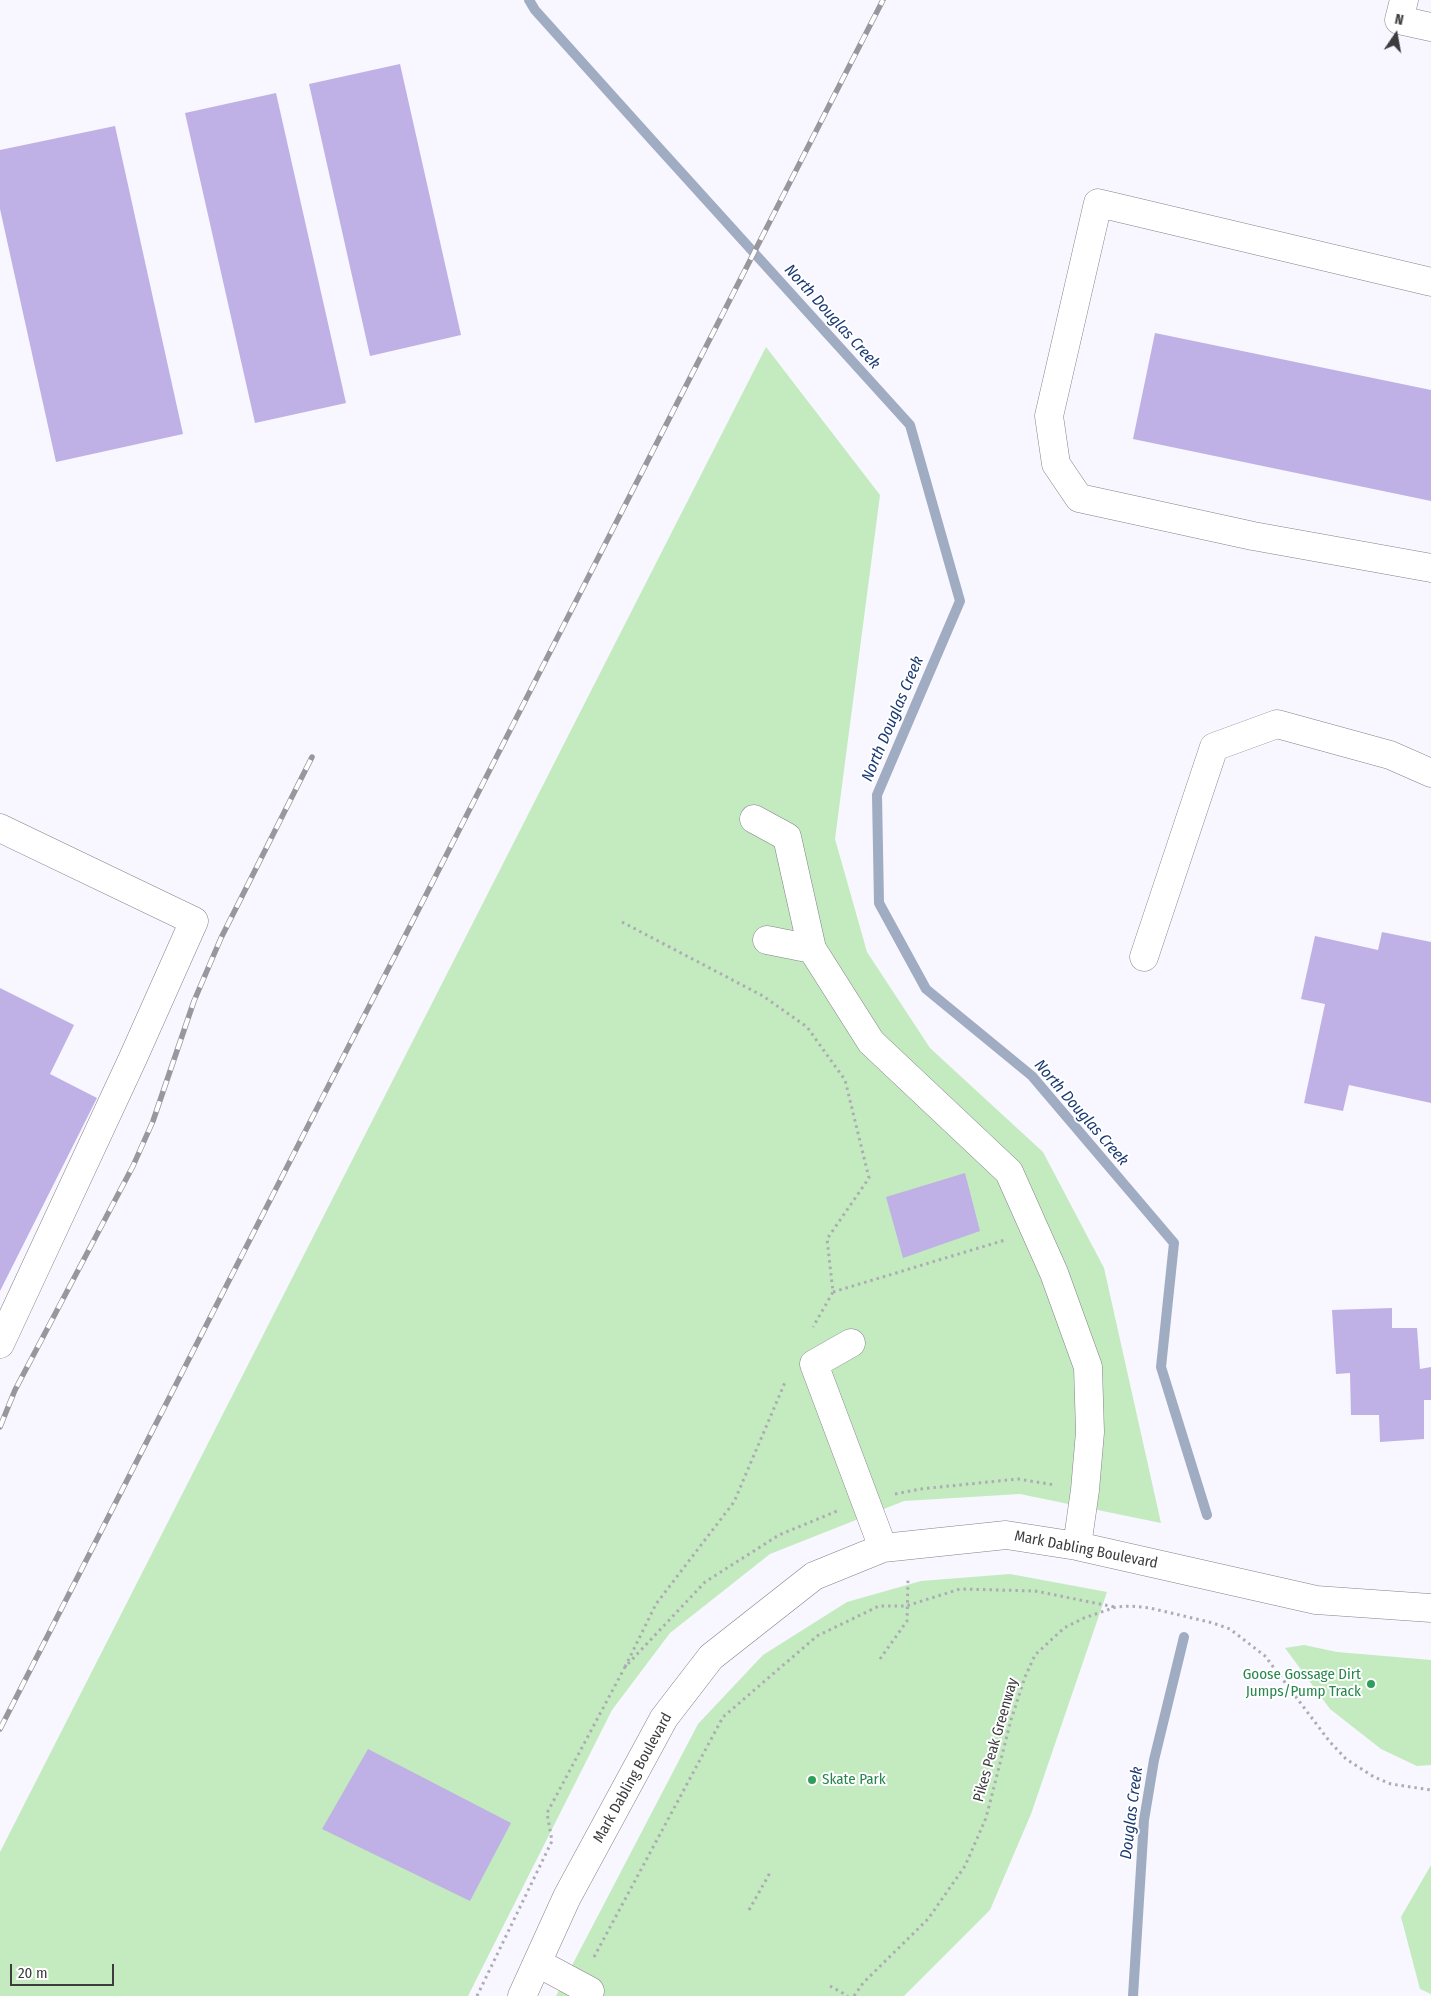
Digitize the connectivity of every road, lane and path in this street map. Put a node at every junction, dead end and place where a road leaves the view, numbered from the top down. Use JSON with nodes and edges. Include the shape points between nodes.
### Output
{"nodes":[{"id":1,"x":1404,"y":0,"type":"edge"},
{"id":2,"x":1431,"y":26,"type":"edge"},
{"id":3,"x":1431,"y":282,"type":"edge"},
{"id":4,"x":1431,"y":568,"type":"edge"},
{"id":5,"x":1431,"y":773,"type":"edge"},
{"id":6,"x":754,"y":819,"type":"dead end"},
{"id":7,"x":0,"y":828,"type":"edge"},
{"id":8,"x":622,"y":922,"type":"dead end"},
{"id":9,"x":767,"y":940,"type":"dead end"},
{"id":10,"x":812,"y":949,"type":"junction"},
{"id":11,"x":1144,"y":957,"type":"dead end"},
{"id":12,"x":1005,"y":1240,"type":"dead end"},
{"id":13,"x":833,"y":1292,"type":"junction"},
{"id":14,"x":811,"y":1331,"type":"dead end"},
{"id":15,"x":851,"y":1343,"type":"dead end"},
{"id":16,"x":0,"y":1344,"type":"edge"},
{"id":17,"x":790,"y":1372,"type":"dead end"},
{"id":18,"x":1077,"y":1546,"type":"junction"},
{"id":19,"x":883,"y":1548,"type":"junction"},
{"id":20,"x":908,"y":1579,"type":"dead end"},
{"id":21,"x":906,"y":1606,"type":"junction"},
{"id":22,"x":1116,"y":1607,"type":"junction"},
{"id":23,"x":1431,"y":1608,"type":"edge"},
{"id":24,"x":880,"y":1659,"type":"dead end"},
{"id":25,"x":625,"y":1668,"type":"dead end"},
{"id":26,"x":1431,"y":1790,"type":"edge"},
{"id":27,"x":771,"y":1871,"type":"dead end"},
{"id":28,"x":749,"y":1910,"type":"dead end"},
{"id":29,"x":538,"y":1963,"type":"junction"},
{"id":30,"x":830,"y":1986,"type":"dead end"},
{"id":31,"x":584,"y":1988,"type":"joint"},
{"id":32,"x":522,"y":1996,"type":"edge"},
{"id":33,"x":848,"y":1996,"type":"edge"},
{"id":34,"x":854,"y":1996,"type":"edge"}],
"edges":[{"from":1,"to":2,"type":"street","via":[[1399,20]]},
{"from":3,"to":4,"type":"street","via":[[1098,203],[1049,416],[1056,464],[1079,498],[1253,536]]},
{"from":5,"to":11,"type":"street","via":[[1390,755],[1277,724],[1214,747]]},
{"from":6,"to":10,"type":"street","via":[[787,837]]},
{"from":7,"to":16,"type":"street","via":[[194,922]]},
{"from":8,"to":13,"type":"path","via":[[764,996],[807,1027],[845,1080],[870,1178],[827,1239]]},
{"from":9,"to":10,"type":"street"},
{"from":10,"to":18,"type":"street","via":[[871,1042],[1010,1172],[1054,1273],[1088,1367],[1090,1432]]},
{"from":12,"to":13,"type":"path"},
{"from":13,"to":14,"type":"path"},
{"from":15,"to":19,"type":"street","via":[[814,1364]]},
{"from":17,"to":25,"type":"path","via":[[734,1502],[656,1604]]},
{"from":18,"to":19,"type":"street","name":"Mark Dabling Boulevard","via":[[1006,1535]]},
{"from":18,"to":23,"type":"street","name":"Mark Dabling Boulevard","via":[[1316,1600]]},
{"from":19,"to":29,"type":"street","name":"Mark Dabling Boulevard","via":[[814,1576],[711,1657],[664,1718],[567,1897]]},
{"from":20,"to":21,"type":"path"},
{"from":21,"to":22,"type":"path","via":[[960,1589],[1035,1590]]},
{"from":21,"to":24,"type":"path","via":[[907,1621]]},
{"from":21,"to":31,"type":"path","via":[[879,1606],[817,1636],[723,1718]]},
{"from":22,"to":26,"type":"path","name":"Pikes Peak Greenway","via":[[1150,1608],[1230,1629],[1265,1656],[1346,1759],[1391,1784]]},
{"from":22,"to":34,"type":"path","name":"Pikes Peak Greenway","via":[[1064,1628],[1035,1655],[1016,1698],[986,1818],[965,1866],[928,1919]]},
{"from":27,"to":28,"type":"path"},
{"from":29,"to":31,"type":"street"},
{"from":29,"to":32,"type":"street","name":"Mark Dabling Boulevard"},
{"from":30,"to":33,"type":"path"}]}
